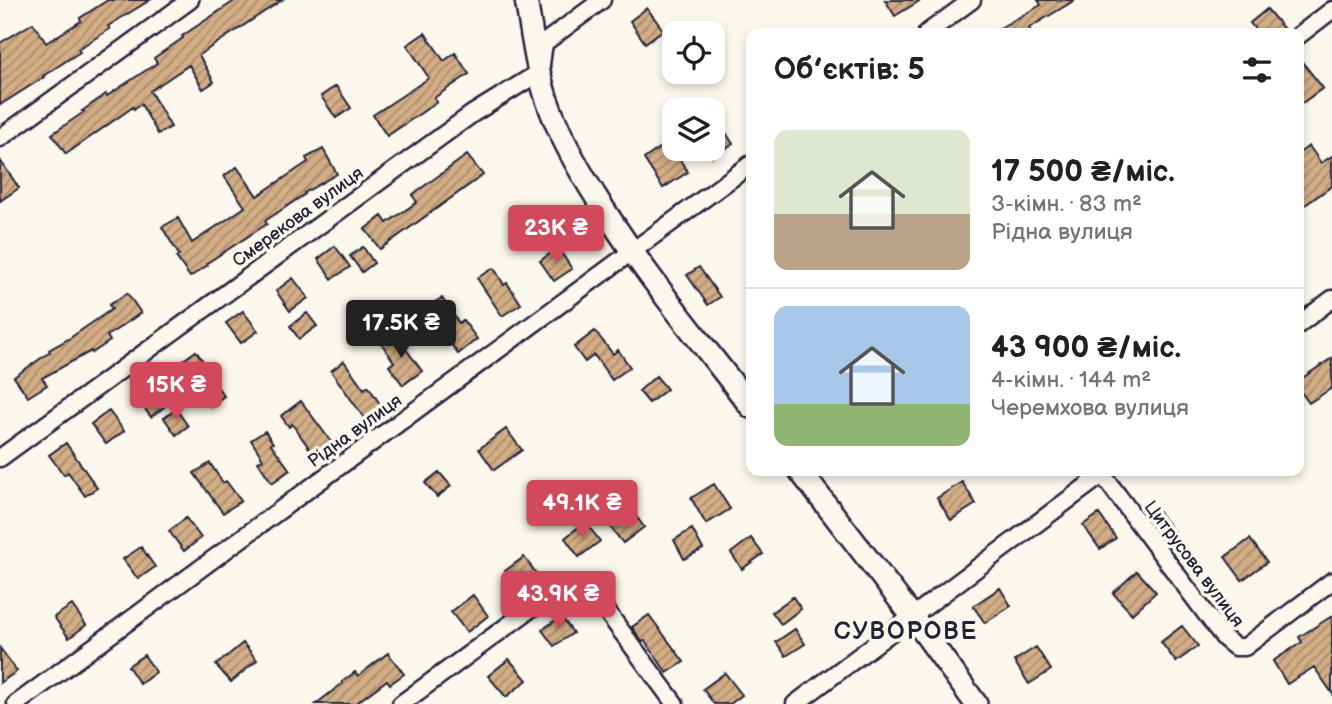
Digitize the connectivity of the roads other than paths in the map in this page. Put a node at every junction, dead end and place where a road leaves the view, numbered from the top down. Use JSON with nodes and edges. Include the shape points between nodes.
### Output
{"nodes":[{"id":1,"x":190,"y":0,"type":"edge"},
{"id":2,"x":526,"y":0,"type":"edge"},
{"id":3,"x":602,"y":0,"type":"edge"},
{"id":4,"x":972,"y":0,"type":"edge"},
{"id":5,"x":1332,"y":10,"type":"edge"},
{"id":6,"x":934,"y":28,"type":"edge"},
{"id":7,"x":1304,"y":31,"type":"edge"},
{"id":8,"x":540,"y":72,"type":"junction"},
{"id":9,"x":0,"y":138,"type":"edge"},
{"id":10,"x":746,"y":168,"type":"edge"},
{"id":11,"x":631,"y":252,"type":"junction"},
{"id":12,"x":1332,"y":299,"type":"edge"},
{"id":13,"x":1304,"y":320,"type":"edge"},
{"id":14,"x":746,"y":401,"type":"edge"},
{"id":15,"x":0,"y":458,"type":"edge"},
{"id":16,"x":804,"y":476,"type":"edge"},
{"id":17,"x":1100,"y":476,"type":"edge"},
{"id":18,"x":1106,"y":476,"type":"edge"},
{"id":19,"x":1332,"y":581,"type":"edge"},
{"id":20,"x":912,"y":616,"type":"junction"},
{"id":21,"x":16,"y":704,"type":"edge"},
{"id":22,"x":401,"y":704,"type":"edge"},
{"id":23,"x":675,"y":704,"type":"edge"},
{"id":24,"x":795,"y":704,"type":"edge"},
{"id":25,"x":976,"y":704,"type":"edge"}],
"edges":[{"from":1,"to":9,"type":"street"},
{"from":2,"to":8,"type":"street"},
{"from":3,"to":8,"type":"street","via":[[544,43]]},
{"from":4,"to":6,"type":"street"},
{"from":5,"to":7,"type":"street"},
{"from":8,"to":11,"type":"street","via":[[560,133]]},
{"from":8,"to":15,"type":"street","name":"Смерекова вулиця","via":[[472,114]]},
{"from":10,"to":11,"type":"street","name":"Рідна вулиця"},
{"from":11,"to":14,"type":"street"},
{"from":11,"to":21,"type":"street","name":"Рідна вулиця"},
{"from":12,"to":13,"type":"street"},
{"from":16,"to":20,"type":"street"},
{"from":17,"to":20,"type":"street"},
{"from":18,"to":19,"type":"street","name":"Цитрусова вулиця","via":[[1235,648],[1245,647]]},
{"from":20,"to":24,"type":"street"},
{"from":20,"to":25,"type":"street"},
{"from":22,"to":23,"type":"street","via":[[544,599],[581,591],[598,601]]}]}
